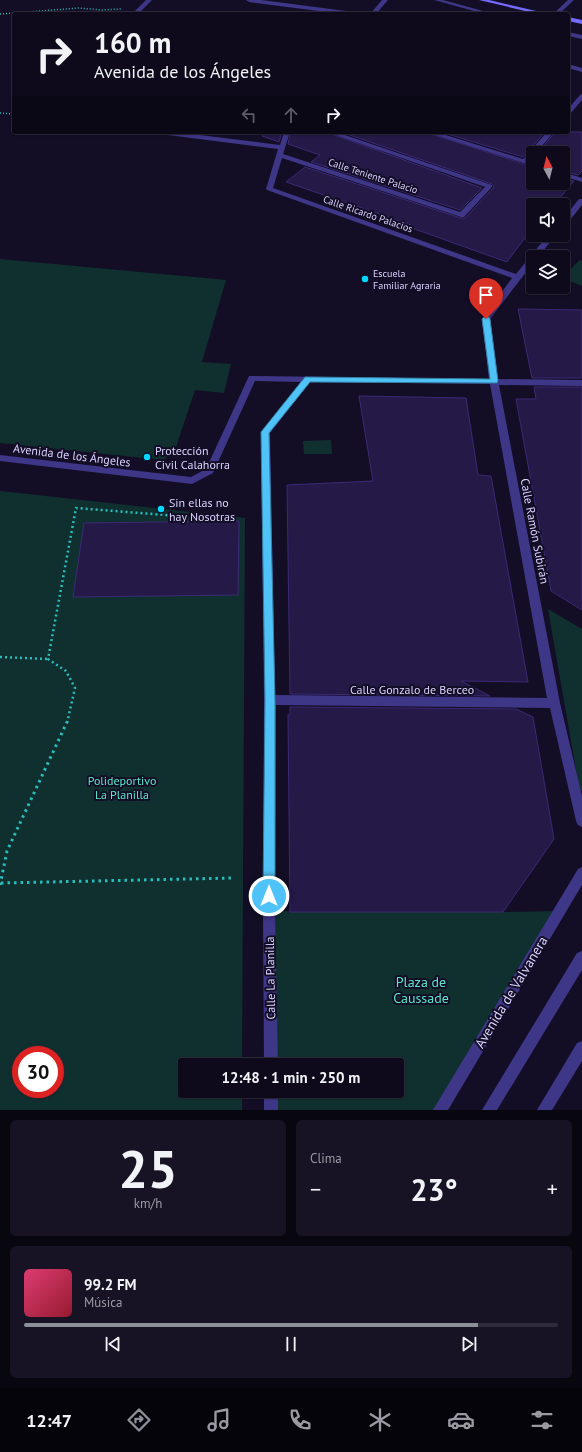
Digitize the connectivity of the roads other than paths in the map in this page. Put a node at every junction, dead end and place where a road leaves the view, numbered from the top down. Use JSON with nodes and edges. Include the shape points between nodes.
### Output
{"nodes":[{"id":1,"x":148,"y":0,"type":"edge"},
{"id":2,"x":249,"y":0,"type":"edge"},
{"id":3,"x":385,"y":0,"type":"edge"},
{"id":4,"x":437,"y":0,"type":"edge"},
{"id":5,"x":482,"y":0,"type":"edge"},
{"id":6,"x":571,"y":0,"type":"edge"},
{"id":7,"x":137,"y":12,"type":"edge"},
{"id":8,"x":339,"y":12,"type":"edge"},
{"id":9,"x":375,"y":12,"type":"edge"},
{"id":10,"x":483,"y":12,"type":"edge"},
{"id":11,"x":537,"y":12,"type":"edge"},
{"id":12,"x":558,"y":12,"type":"edge"},
{"id":13,"x":570,"y":19,"type":"edge"},
{"id":14,"x":582,"y":22,"type":"edge"},
{"id":15,"x":570,"y":34,"type":"edge"},
{"id":16,"x":582,"y":37,"type":"edge"},
{"id":17,"x":570,"y":67,"type":"edge"},
{"id":18,"x":582,"y":70,"type":"edge"},
{"id":19,"x":582,"y":96,"type":"edge"},
{"id":20,"x":570,"y":111,"type":"edge"},
{"id":21,"x":176,"y":134,"type":"edge"},
{"id":22,"x":286,"y":134,"type":"edge"},
{"id":23,"x":336,"y":134,"type":"edge"},
{"id":24,"x":434,"y":134,"type":"edge"},
{"id":25,"x":549,"y":134,"type":"edge"},
{"id":26,"x":282,"y":147,"type":"junction"},
{"id":27,"x":279,"y":155,"type":"junction"},
{"id":28,"x":524,"y":162,"type":"joint"},
{"id":29,"x":570,"y":176,"type":"edge"},
{"id":30,"x":582,"y":180,"type":"edge"},
{"id":31,"x":582,"y":200,"type":"edge"},
{"id":32,"x":570,"y":215,"type":"edge"},
{"id":33,"x":546,"y":242,"type":"edge"},
{"id":34,"x":539,"y":250,"type":"edge"},
{"id":35,"x":526,"y":266,"type":"edge"},
{"id":36,"x":517,"y":277,"type":"junction"},
{"id":37,"x":308,"y":379,"type":"junction"},
{"id":38,"x":494,"y":381,"type":"junction"},
{"id":39,"x":582,"y":383,"type":"edge"},
{"id":40,"x":0,"y":458,"type":"edge"},
{"id":41,"x":270,"y":700,"type":"junction"},
{"id":42,"x":554,"y":703,"type":"junction"},
{"id":43,"x":582,"y":821,"type":"edge"},
{"id":44,"x":582,"y":873,"type":"edge"},
{"id":45,"x":582,"y":958,"type":"edge"},
{"id":46,"x":582,"y":1048,"type":"edge"},
{"id":47,"x":271,"y":1058,"type":"edge"},
{"id":48,"x":271,"y":1098,"type":"edge"},
{"id":49,"x":271,"y":1110,"type":"edge"},
{"id":50,"x":440,"y":1110,"type":"edge"},
{"id":51,"x":489,"y":1110,"type":"edge"},
{"id":52,"x":544,"y":1110,"type":"edge"}],
"edges":[{"from":1,"to":7,"type":"street"},
{"from":2,"to":8,"type":"street"},
{"from":3,"to":9,"type":"street"},
{"from":4,"to":10,"type":"street"},
{"from":5,"to":11,"type":"street"},
{"from":6,"to":12,"type":"street"},
{"from":13,"to":14,"type":"street"},
{"from":15,"to":16,"type":"street"},
{"from":17,"to":18,"type":"street"},
{"from":19,"to":20,"type":"street"},
{"from":21,"to":26,"type":"street"},
{"from":22,"to":26,"type":"street","name":"Calle Ricardo Palacios"},
{"from":23,"to":27,"type":"street","name":"Calle Teniente Palacio","via":[[490,186],[461,215]]},
{"from":24,"to":28,"type":"street"},
{"from":25,"to":28,"type":"street"},
{"from":26,"to":27,"type":"street","name":"Calle Ricardo Palacios"},
{"from":27,"to":36,"type":"street","name":"Calle Ricardo Palacios","via":[[269,189]]},
{"from":29,"to":30,"type":"street"},
{"from":31,"to":32,"type":"street"},
{"from":33,"to":34,"type":"street","name":"Calle Ramón Subirán"},
{"from":35,"to":36,"type":"street","name":"Calle Ramón Subirán"},
{"from":36,"to":38,"type":"street","name":"Calle Ramón Subirán","via":[[486,319]]},
{"from":37,"to":38,"type":"street","name":"Avenida de los Ángeles"},
{"from":37,"to":40,"type":"street","name":"Avenida de los Ángeles","via":[[252,378],[210,471],[192,481]]},
{"from":37,"to":41,"type":"street","name":"Calle La Planilla","via":[[265,432]]},
{"from":38,"to":39,"type":"street","name":"Avenida de los Ángeles"},
{"from":38,"to":42,"type":"street","name":"Calle Ramón Subirán"},
{"from":41,"to":42,"type":"street","name":"Calle Gonzalo de Berceo"},
{"from":41,"to":47,"type":"street","name":"Calle La Planilla"},
{"from":42,"to":43,"type":"street","name":"Calle Ramón Subirán"},
{"from":44,"to":50,"type":"street","name":"Avenida de Valvanera"},
{"from":45,"to":51,"type":"street"},
{"from":46,"to":52,"type":"street"},
{"from":48,"to":49,"type":"street"}]}
